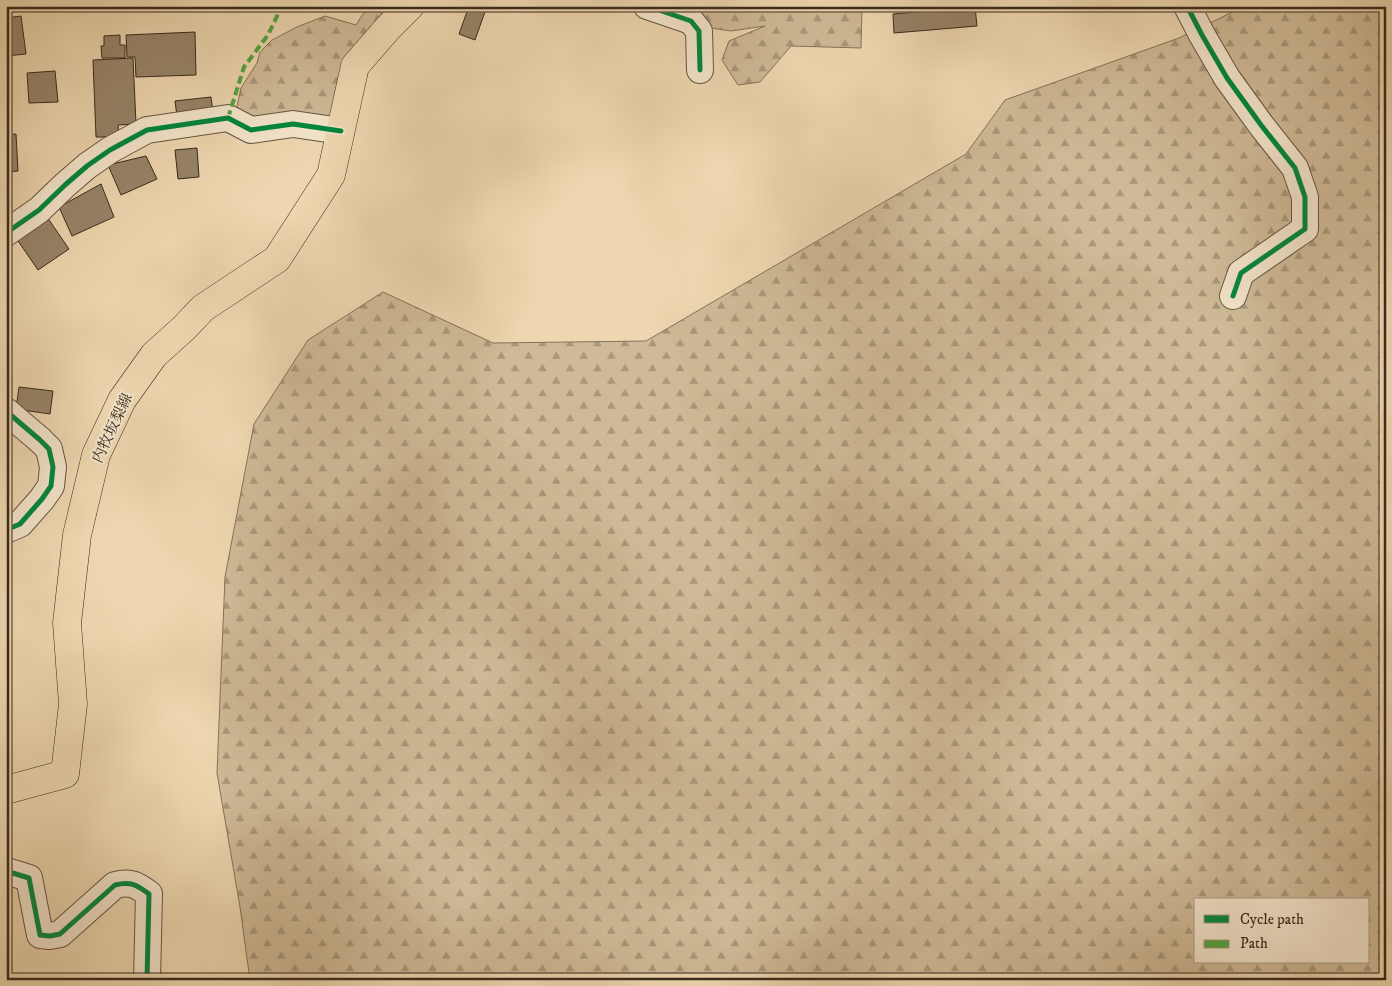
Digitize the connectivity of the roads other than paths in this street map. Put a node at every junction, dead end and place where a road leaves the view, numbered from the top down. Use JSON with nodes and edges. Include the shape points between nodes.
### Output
{"nodes":[{"id":1,"x":410,"y":6,"type":"edge"},
{"id":2,"x":647,"y":6,"type":"edge"},
{"id":3,"x":1187,"y":6,"type":"edge"},
{"id":4,"x":700,"y":70,"type":"dead end"},
{"id":5,"x":341,"y":131,"type":"junction"},
{"id":6,"x":6,"y":233,"type":"edge"},
{"id":7,"x":1233,"y":296,"type":"dead end"},
{"id":8,"x":6,"y":412,"type":"edge"},
{"id":9,"x":6,"y":530,"type":"edge"},
{"id":10,"x":6,"y":790,"type":"edge"},
{"id":11,"x":6,"y":872,"type":"edge"},
{"id":12,"x":147,"y":980,"type":"edge"}],
"edges":[{"from":1,"to":5,"type":"main road","name":"内牧坂梨線","via":[[355,66]]},
{"from":2,"to":4,"type":"street","via":[[691,21],[699,31]]},
{"from":3,"to":7,"type":"street","via":[[1228,78],[1295,168],[1305,197],[1305,229],[1241,273]]},
{"from":5,"to":6,"type":"street","via":[[293,124],[251,130],[228,118],[147,130],[86,166],[39,210]]},
{"from":5,"to":10,"type":"main road","name":"内牧坂梨線","via":[[331,175],[277,259],[203,308],[154,355],[122,400],[96,455],[77,535],[67,623],[73,704],[65,774]]},
{"from":8,"to":9,"type":"street","via":[[49,449],[53,467],[52,486],[42,500],[20,524]]},
{"from":11,"to":12,"type":"street","via":[[29,878],[40,935],[60,934],[115,885],[137,885],[149,894]]}]}
